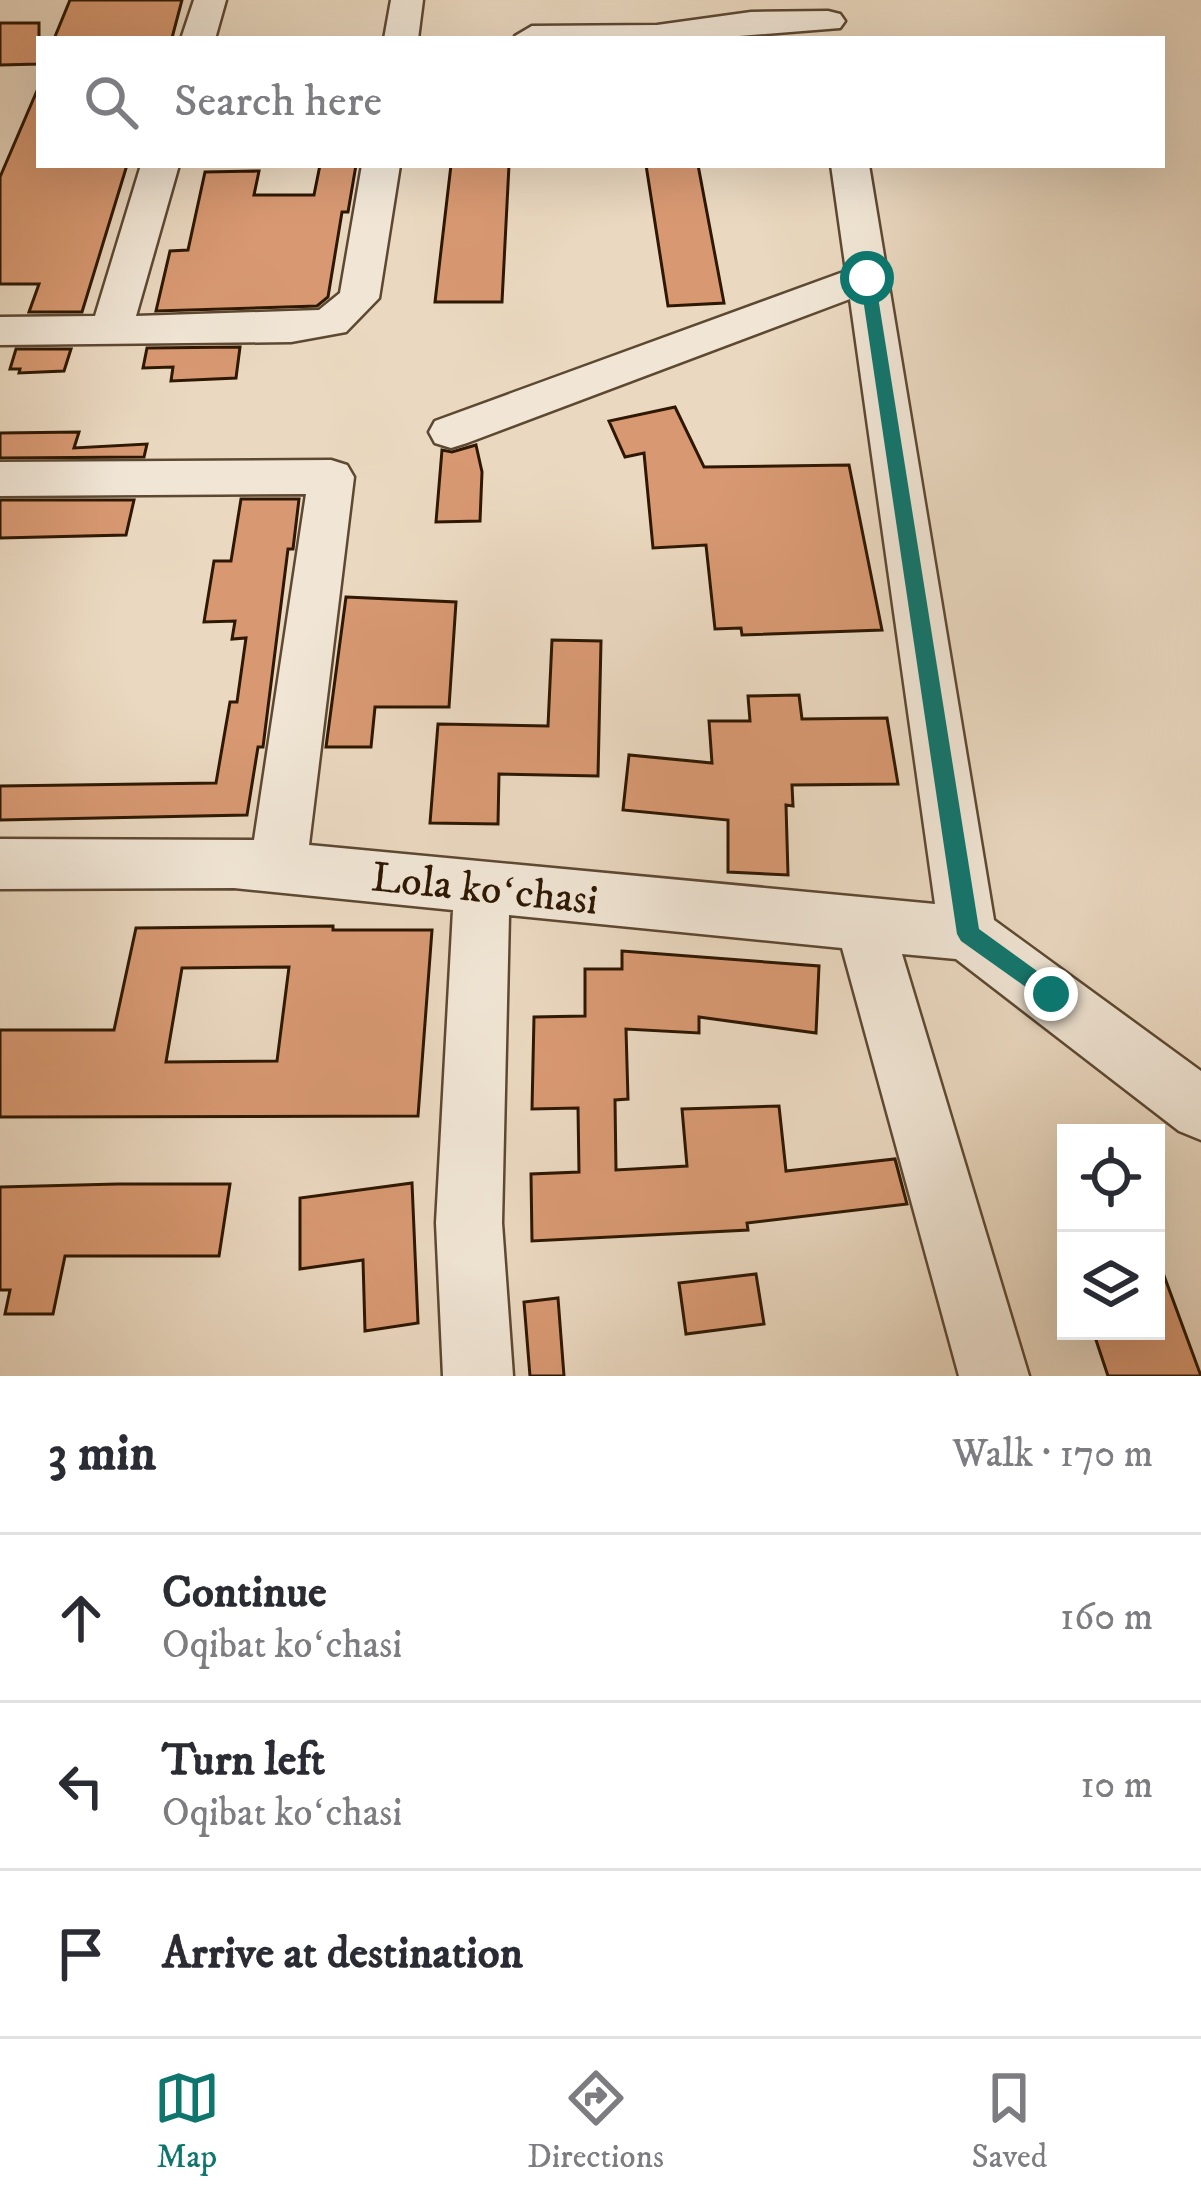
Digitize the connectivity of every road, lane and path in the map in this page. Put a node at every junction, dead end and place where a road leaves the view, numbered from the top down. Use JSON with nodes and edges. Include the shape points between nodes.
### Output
{"nodes":[{"id":1,"x":210,"y":0,"type":"edge"},
{"id":2,"x":406,"y":0,"type":"edge"},
{"id":3,"x":535,"y":0,"type":"edge"},
{"id":4,"x":828,"y":20,"type":"edge"},
{"id":5,"x":686,"y":35,"type":"edge"},
{"id":6,"x":199,"y":36,"type":"edge"},
{"id":7,"x":400,"y":36,"type":"edge"},
{"id":8,"x":531,"y":36,"type":"edge"},
{"id":9,"x":634,"y":36,"type":"edge"},
{"id":10,"x":159,"y":168,"type":"edge"},
{"id":11,"x":381,"y":168,"type":"edge"},
{"id":12,"x":850,"y":168,"type":"edge"},
{"id":13,"x":867,"y":278,"type":"junction"},
{"id":14,"x":111,"y":330,"type":"junction"},
{"id":15,"x":0,"y":331,"type":"edge"},
{"id":16,"x":451,"y":432,"type":"dead end"},
{"id":17,"x":0,"y":479,"type":"edge"},
{"id":18,"x":0,"y":864,"type":"edge"},
{"id":19,"x":278,"y":867,"type":"junction"},
{"id":20,"x":482,"y":887,"type":"junction"},
{"id":21,"x":864,"y":924,"type":"junction"},
{"id":22,"x":968,"y":934,"type":"junction"},
{"id":23,"x":1200,"y":1104,"type":"edge"},
{"id":24,"x":478,"y":1376,"type":"edge"},
{"id":25,"x":994,"y":1376,"type":"edge"}],
"edges":[{"from":1,"to":6,"type":"street"},
{"from":2,"to":7,"type":"street"},
{"from":3,"to":8,"type":"street"},
{"from":4,"to":5,"type":"street","via":[[751,22]]},
{"from":5,"to":9,"type":"street"},
{"from":10,"to":14,"type":"street"},
{"from":11,"to":14,"type":"street","via":[[362,286],[344,314],[314,327]]},
{"from":12,"to":13,"type":"street"},
{"from":13,"to":16,"type":"street"},
{"from":13,"to":22,"type":"street"},
{"from":14,"to":15,"type":"street"},
{"from":17,"to":19,"type":"street","via":[[331,477]]},
{"from":18,"to":19,"type":"street","name":"Lola koʻchasi"},
{"from":19,"to":20,"type":"street","name":"Lola koʻchasi"},
{"from":20,"to":21,"type":"street","name":"Lola koʻchasi"},
{"from":20,"to":24,"type":"street","via":[[469,1223]]},
{"from":21,"to":22,"type":"street","name":"Lola koʻchasi"},
{"from":21,"to":25,"type":"street"},
{"from":22,"to":23,"type":"street"}]}
